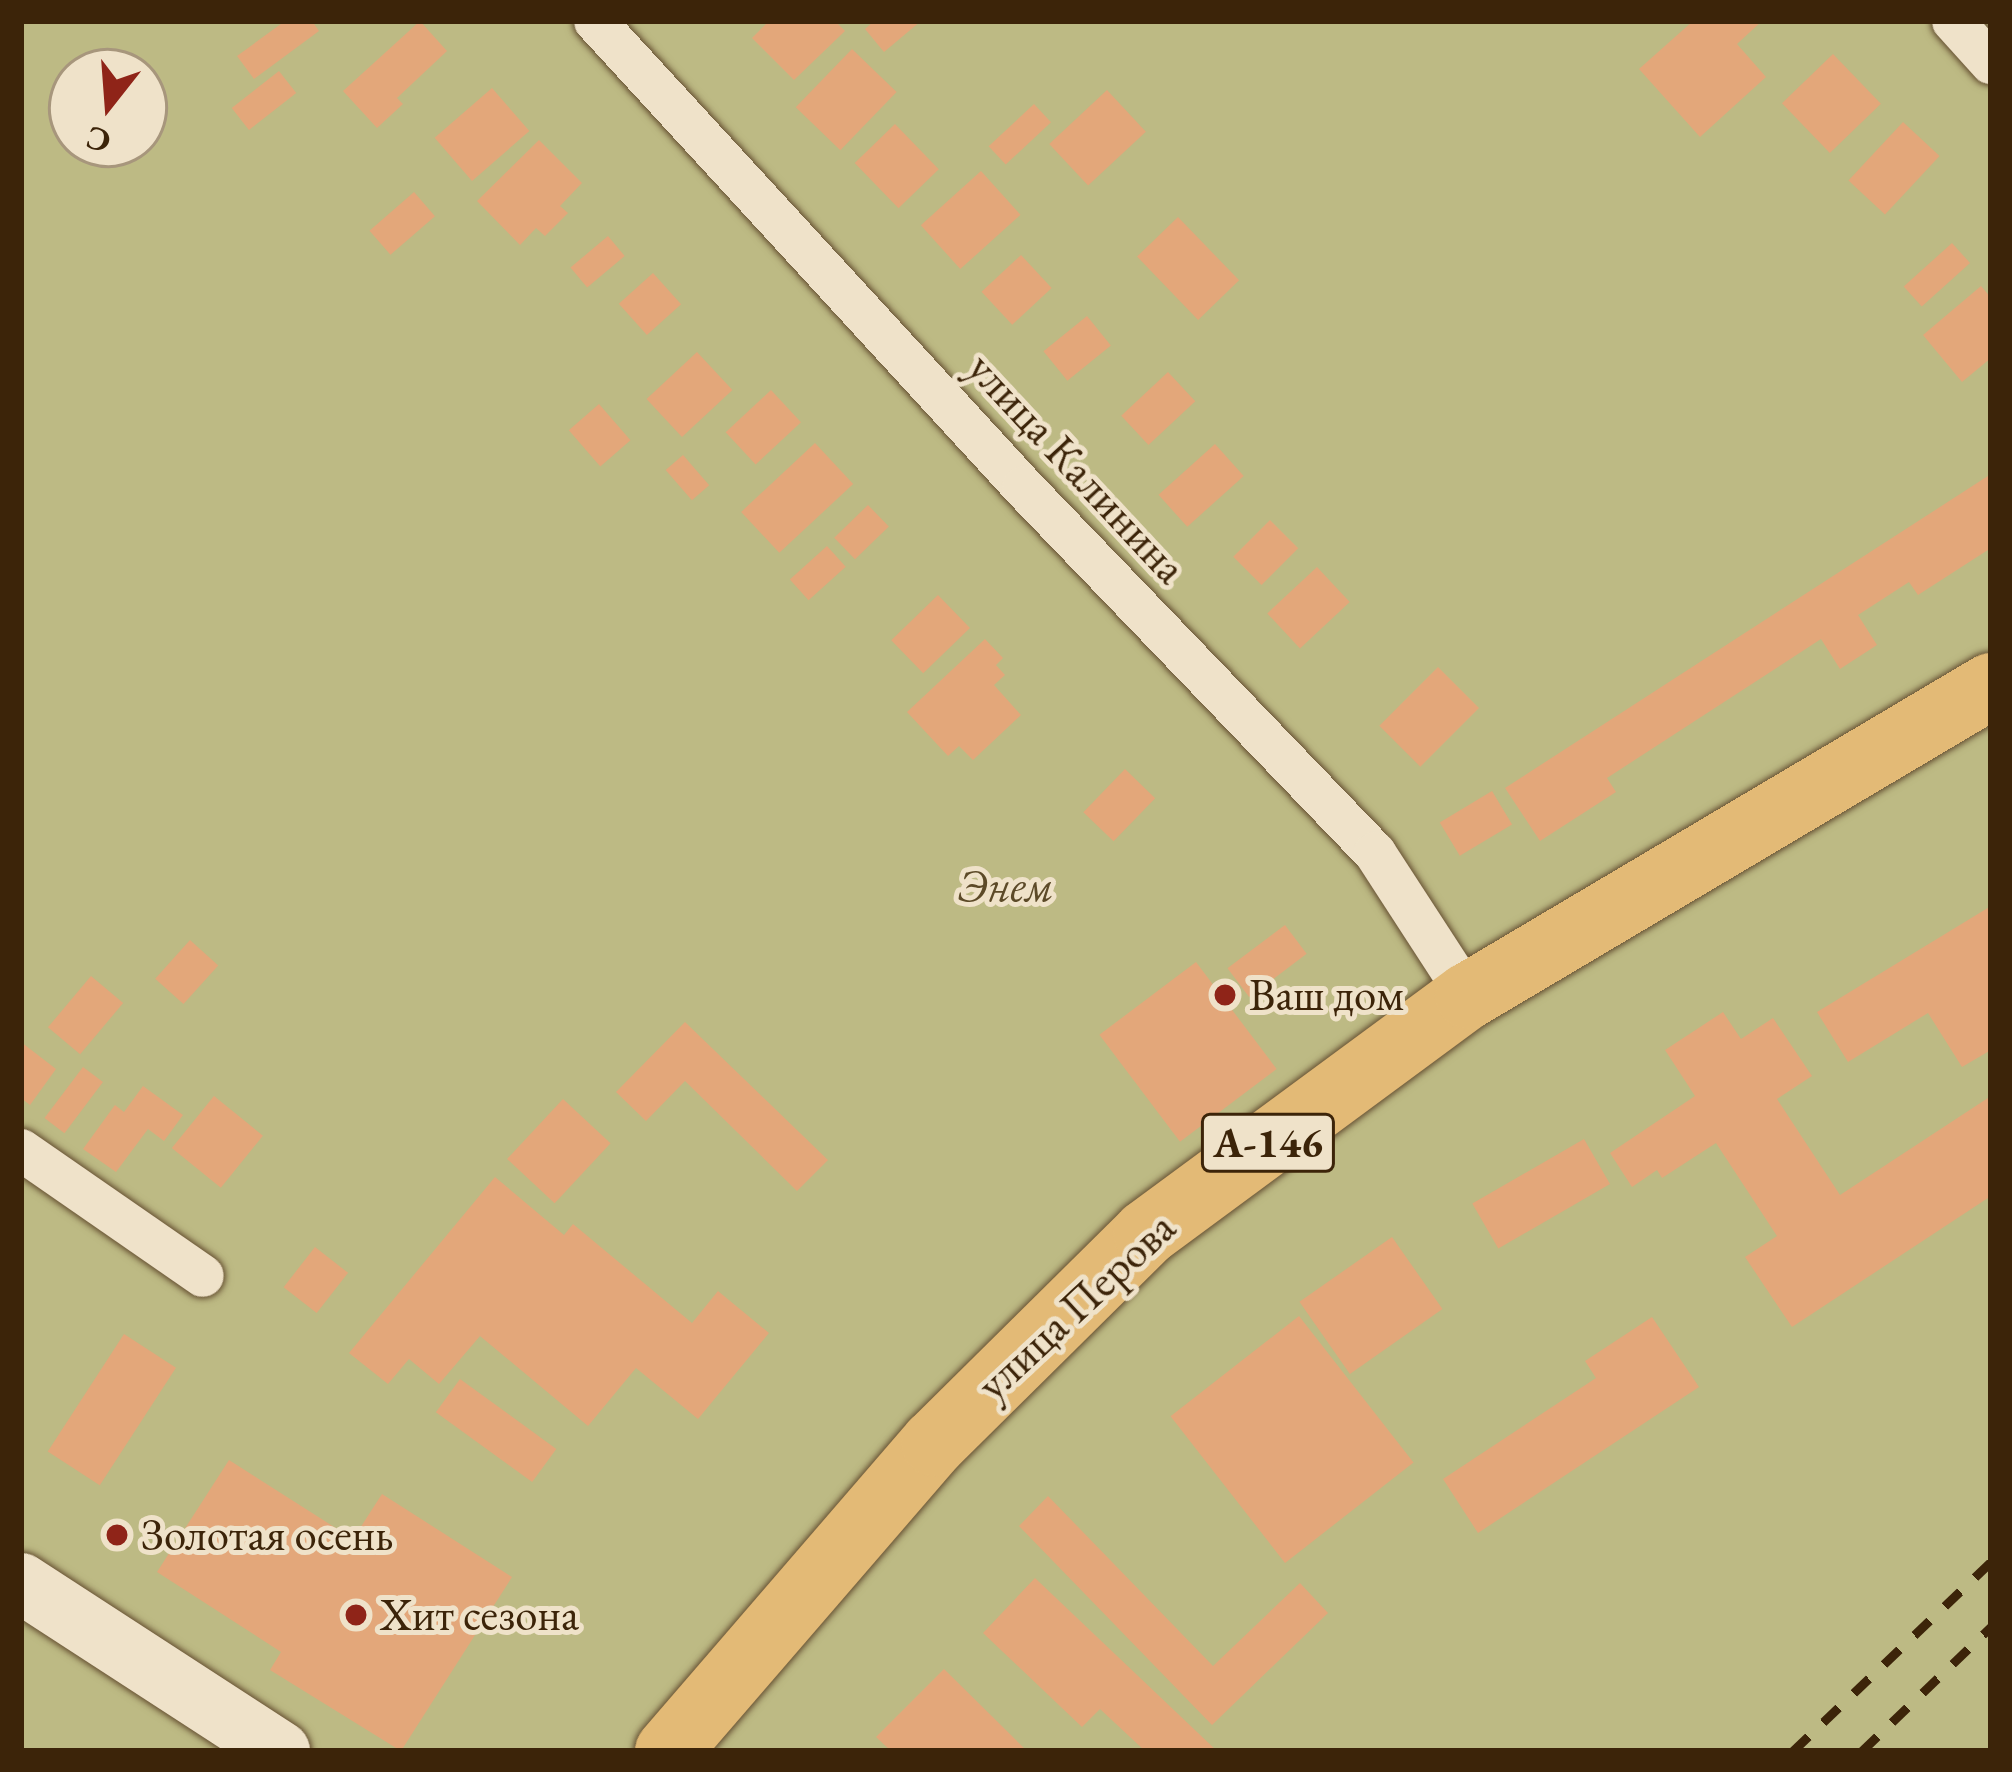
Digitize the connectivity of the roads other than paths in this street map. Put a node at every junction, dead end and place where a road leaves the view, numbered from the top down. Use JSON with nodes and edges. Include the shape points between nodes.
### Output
{"nodes":[{"id":1,"x":595,"y":21,"type":"edge"},
{"id":2,"x":1953,"y":21,"type":"edge"},
{"id":3,"x":1991,"y":63,"type":"edge"},
{"id":4,"x":1991,"y":686,"type":"edge"},
{"id":5,"x":1468,"y":996,"type":"junction"},
{"id":6,"x":21,"y":1150,"type":"edge"},
{"id":7,"x":203,"y":1276,"type":"dead end"},
{"id":8,"x":21,"y":1583,"type":"edge"},
{"id":9,"x":280,"y":1751,"type":"edge"},
{"id":10,"x":668,"y":1751,"type":"edge"}],
"edges":[{"from":1,"to":5,"type":"street","name":"улица Калинина","via":[[1023,487],[1375,853]]},
{"from":2,"to":3,"type":"street"},
{"from":4,"to":5,"type":"highway","name":"улица Перова","number":"А-146"},
{"from":5,"to":10,"type":"highway","name":"улица Перова","number":"А-146","via":[[1146,1233],[934,1442]]},
{"from":6,"to":7,"type":"street"},
{"from":8,"to":9,"type":"main road"}]}
